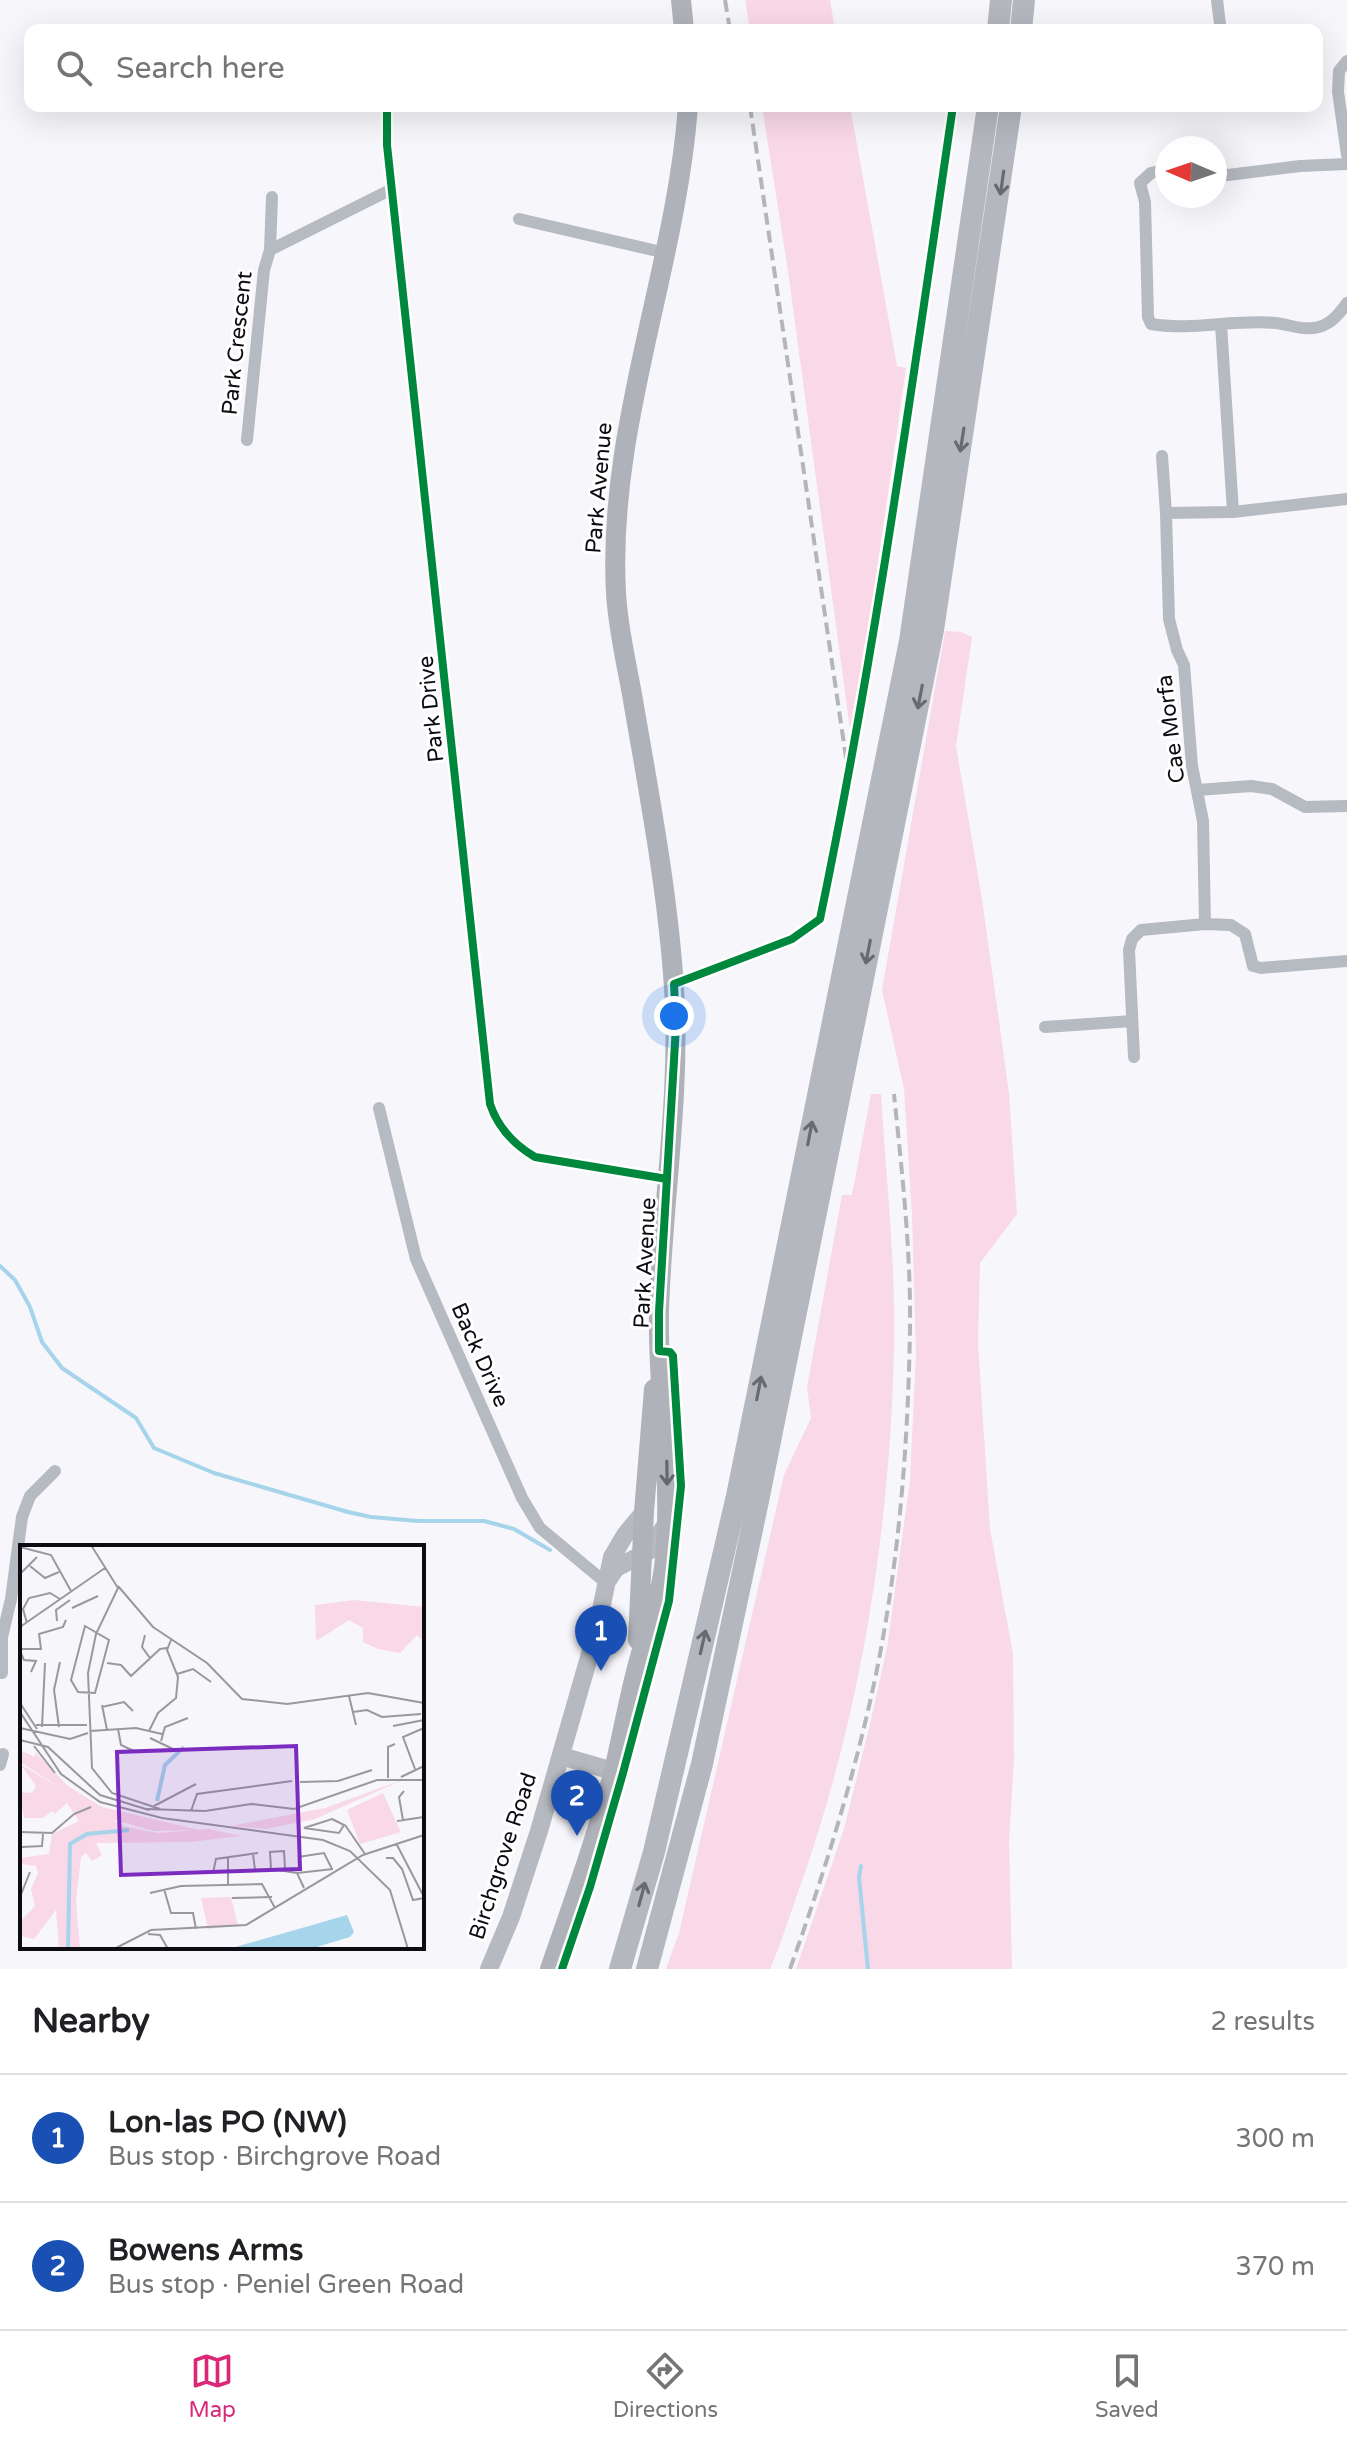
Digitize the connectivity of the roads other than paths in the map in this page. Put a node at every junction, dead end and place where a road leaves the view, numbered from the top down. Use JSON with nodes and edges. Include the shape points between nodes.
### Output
{"nodes":[{"id":1,"x":681,"y":0,"type":"edge"},
{"id":2,"x":1001,"y":0,"type":"edge"},
{"id":3,"x":1024,"y":0,"type":"edge"},
{"id":4,"x":1217,"y":0,"type":"edge"},
{"id":5,"x":683,"y":24,"type":"edge"},
{"id":6,"x":999,"y":24,"type":"edge"},
{"id":7,"x":1022,"y":24,"type":"edge"},
{"id":8,"x":1220,"y":24,"type":"dead end"},
{"id":9,"x":1347,"y":61,"type":"edge"},
{"id":10,"x":387,"y":112,"type":"edge"},
{"id":11,"x":687,"y":112,"type":"edge"},
{"id":12,"x":987,"y":112,"type":"edge"},
{"id":13,"x":1010,"y":112,"type":"edge"},
{"id":14,"x":1347,"y":155,"type":"edge"},
{"id":15,"x":1347,"y":164,"type":"edge"},
{"id":16,"x":1155,"y":172,"type":"edge"},
{"id":17,"x":1227,"y":175,"type":"edge"},
{"id":18,"x":392,"y":189,"type":"junction"},
{"id":19,"x":272,"y":197,"type":"dead end"},
{"id":20,"x":519,"y":219,"type":"dead end"},
{"id":21,"x":270,"y":250,"type":"junction"},
{"id":22,"x":666,"y":253,"type":"junction"},
{"id":23,"x":1347,"y":303,"type":"edge"},
{"id":24,"x":1221,"y":324,"type":"junction"},
{"id":25,"x":247,"y":440,"type":"dead end"},
{"id":26,"x":1162,"y":456,"type":"dead end"},
{"id":27,"x":1347,"y":499,"type":"edge"},
{"id":28,"x":1233,"y":512,"type":"junction"},
{"id":29,"x":1166,"y":513,"type":"junction"},
{"id":30,"x":1198,"y":790,"type":"junction"},
{"id":31,"x":1347,"y":806,"type":"edge"},
{"id":32,"x":1205,"y":924,"type":"junction"},
{"id":33,"x":1347,"y":961,"type":"edge"},
{"id":34,"x":1132,"y":1021,"type":"junction"},
{"id":35,"x":1045,"y":1027,"type":"dead end"},
{"id":36,"x":1134,"y":1057,"type":"dead end"},
{"id":37,"x":379,"y":1108,"type":"dead end"},
{"id":38,"x":667,"y":1179,"type":"junction"},
{"id":39,"x":659,"y":1351,"type":"junction"},
{"id":40,"x":55,"y":1471,"type":"dead end"},
{"id":41,"x":644,"y":1512,"type":"junction"},
{"id":42,"x":666,"y":1524,"type":"junction"},
{"id":43,"x":641,"y":1556,"type":"junction"},
{"id":44,"x":606,"y":1583,"type":"junction"},
{"id":45,"x":1,"y":1637,"type":"edge"},
{"id":46,"x":637,"y":1664,"type":"junction"},
{"id":47,"x":2,"y":1673,"type":"dead end"},
{"id":48,"x":561,"y":1756,"type":"junction"},
{"id":49,"x":613,"y":1771,"type":"junction"},
{"id":50,"x":489,"y":1969,"type":"edge"},
{"id":51,"x":550,"y":1969,"type":"edge"},
{"id":52,"x":620,"y":1969,"type":"edge"},
{"id":53,"x":647,"y":1969,"type":"edge"}],
"edges":[{"from":1,"to":5,"type":"main road"},
{"from":2,"to":6,"type":"highway"},
{"from":3,"to":7,"type":"highway"},
{"from":4,"to":8,"type":"street"},
{"from":9,"to":14,"type":"street","via":[[1339,71],[1338,92]]},
{"from":10,"to":18,"type":"street","name":"Park Drive"},
{"from":11,"to":22,"type":"main road","name":"Park Avenue"},
{"from":52,"to":12,"type":"highway","one_way":true,"via":[[654,1852],[737,1496],[910,641]]},
{"from":13,"to":53,"type":"highway","one_way":true,"via":[[933,630],[752,1532],[702,1764]]},
{"from":15,"to":17,"type":"street"},
{"from":16,"to":24,"type":"street","via":[[1140,183],[1151,324]]},
{"from":18,"to":21,"type":"street","name":"Park Crescent"},
{"from":18,"to":38,"type":"street","name":"Park Drive","via":[[490,1104],[503,1131],[535,1157]]},
{"from":19,"to":21,"type":"street","name":"Park Crescent"},
{"from":20,"to":22,"type":"street"},
{"from":21,"to":25,"type":"street","name":"Park Crescent"},
{"from":22,"to":38,"type":"main road","name":"Park Avenue","via":[[629,423],[616,514],[616,597],[674,984]]},
{"from":23,"to":24,"type":"street","via":[[1337,318],[1320,326]]},
{"from":24,"to":28,"type":"street"},
{"from":26,"to":29,"type":"street","name":"Cae Morfa"},
{"from":27,"to":28,"type":"street"},
{"from":28,"to":29,"type":"street"},
{"from":29,"to":30,"type":"street","name":"Cae Morfa","via":[[1169,619],[1184,665]]},
{"from":30,"to":31,"type":"street","via":[[1251,786],[1272,789],[1305,807]]},
{"from":30,"to":32,"type":"street","name":"Cae Morfa"},
{"from":32,"to":33,"type":"street","via":[[1231,925],[1245,934],[1253,966]]},
{"from":32,"to":34,"type":"street","via":[[1141,930],[1132,939]]},
{"from":34,"to":35,"type":"street"},
{"from":34,"to":36,"type":"street"},
{"from":37,"to":44,"type":"street","name":"Back Drive","via":[[416,1259],[522,1498],[540,1528]]},
{"from":38,"to":39,"type":"main road","name":"Park Avenue"},
{"from":39,"to":41,"type":"main road","name":"Park Avenue"},
{"from":39,"to":42,"type":"main road","name":"Park Avenue","one_way":true},
{"from":40,"to":45,"type":"street","via":[[30,1496],[22,1517]]},
{"from":41,"to":43,"type":"main road","name":"Park Avenue"},
{"from":41,"to":44,"type":"main road","name":"Birchgrove Road","via":[[618,1544]]},
{"from":42,"to":43,"type":"main road"},
{"from":42,"to":46,"type":"main road","name":"Park Avenue","via":[[663,1578]]},
{"from":43,"to":44,"type":"main road","via":[[616,1568]]},
{"from":43,"to":46,"type":"main road","name":"Park Avenue"},
{"from":44,"to":48,"type":"main road","name":"Birchgrove Road"},
{"from":45,"to":47,"type":"street"},
{"from":46,"to":49,"type":"main road"},
{"from":48,"to":49,"type":"main road","name":"Birchgrove Road"},
{"from":48,"to":50,"type":"main road","name":"Birchgrove Road"},
{"from":49,"to":51,"type":"main road"}]}
